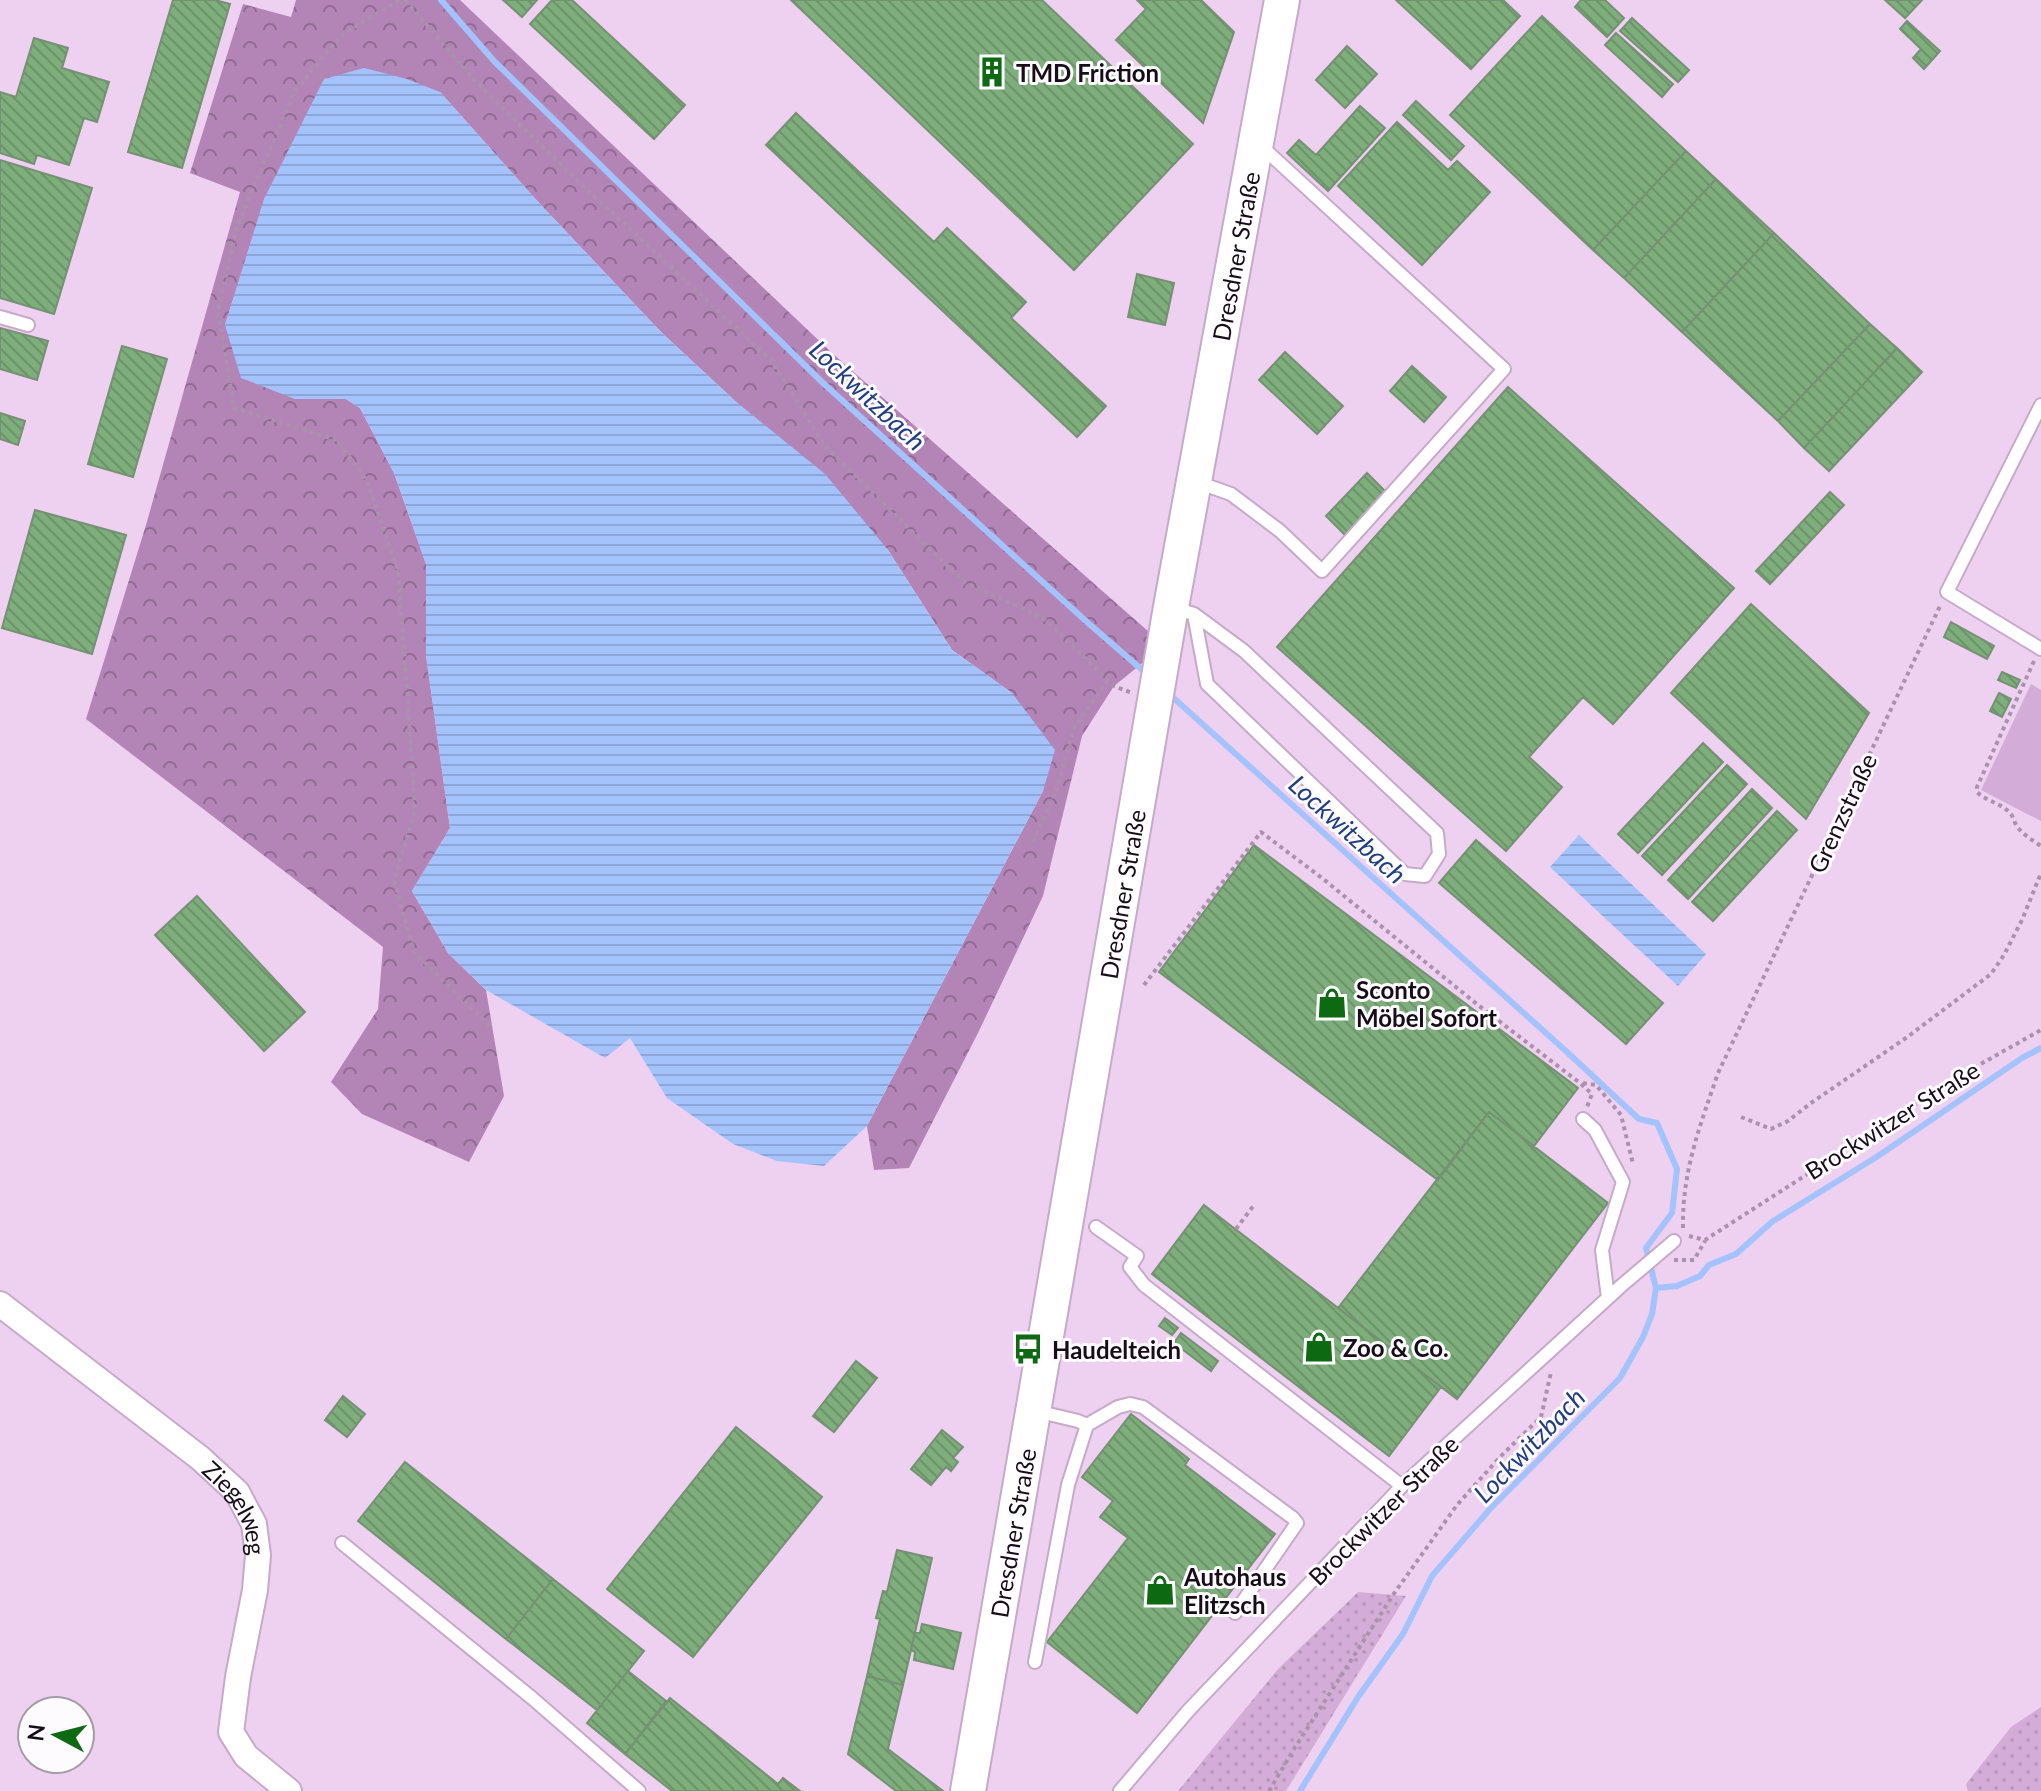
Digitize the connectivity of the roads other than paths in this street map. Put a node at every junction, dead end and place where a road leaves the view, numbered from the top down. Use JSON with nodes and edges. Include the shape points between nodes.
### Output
{"nodes":[{"id":1,"x":1282,"y":0,"type":"edge"},
{"id":2,"x":1256,"y":141,"type":"junction"},
{"id":3,"x":0,"y":317,"type":"edge"},
{"id":4,"x":28,"y":325,"type":"dead end"},
{"id":5,"x":2041,"y":405,"type":"edge"},
{"id":6,"x":1194,"y":481,"type":"junction"},
{"id":7,"x":1182,"y":611,"type":"junction"},
{"id":8,"x":2040,"y":649,"type":"edge"},
{"id":9,"x":1583,"y":1119,"type":"dead end"},
{"id":10,"x":1096,"y":1227,"type":"dead end"},
{"id":11,"x":1674,"y":1241,"type":"road end"},
{"id":12,"x":1608,"y":1298,"type":"junction"},
{"id":13,"x":0,"y":1304,"type":"edge"},
{"id":14,"x":1033,"y":1411,"type":"junction"},
{"id":15,"x":1087,"y":1425,"type":"junction"},
{"id":16,"x":1402,"y":1486,"type":"junction"},
{"id":17,"x":342,"y":1543,"type":"dead end"},
{"id":18,"x":1235,"y":1613,"type":"dead end"},
{"id":19,"x":1035,"y":1662,"type":"dead end"},
{"id":20,"x":289,"y":1791,"type":"edge"},
{"id":21,"x":639,"y":1791,"type":"edge"},
{"id":22,"x":968,"y":1791,"type":"edge"},
{"id":23,"x":1120,"y":1791,"type":"edge"}],
"edges":[{"from":1,"to":2,"type":"main road","name":"Dresdner Straße"},
{"from":2,"to":6,"type":"main road","name":"Dresdner Straße"},
{"from":2,"to":6,"type":"lane","via":[[1504,369],[1322,571],[1231,494]]},
{"from":3,"to":4,"type":"lane"},
{"from":5,"to":8,"type":"lane","via":[[1947,592]]},
{"from":6,"to":7,"type":"main road","name":"Dresdner Straße"},
{"from":7,"to":7,"type":"lane","via":[[1244,651],[1437,833],[1439,854],[1425,876],[1405,874],[1207,684]]},
{"from":7,"to":14,"type":"main road","name":"Dresdner Straße","via":[[1160,668]]},
{"from":9,"to":12,"type":"lane","via":[[1595,1130],[1623,1182],[1602,1250]]},
{"from":10,"to":16,"type":"lane","via":[[1137,1256],[1130,1267],[1144,1285]]},
{"from":11,"to":12,"type":"lane","name":"Brockwitzer Straße"},
{"from":12,"to":16,"type":"lane","name":"Brockwitzer Straße"},
{"from":13,"to":20,"type":"street","name":"Ziegelweg","via":[[237,1492],[254,1524],[258,1555],[231,1732],[246,1756]]},
{"from":14,"to":15,"type":"lane"},
{"from":14,"to":22,"type":"main road","name":"Dresdner Straße"},
{"from":15,"to":18,"type":"lane","via":[[1118,1407],[1143,1407],[1297,1523]]},
{"from":15,"to":19,"type":"lane","via":[[1068,1485]]},
{"from":16,"to":23,"type":"lane","name":"Brockwitzer Straße","via":[[1188,1711]]},
{"from":17,"to":21,"type":"lane"}]}
